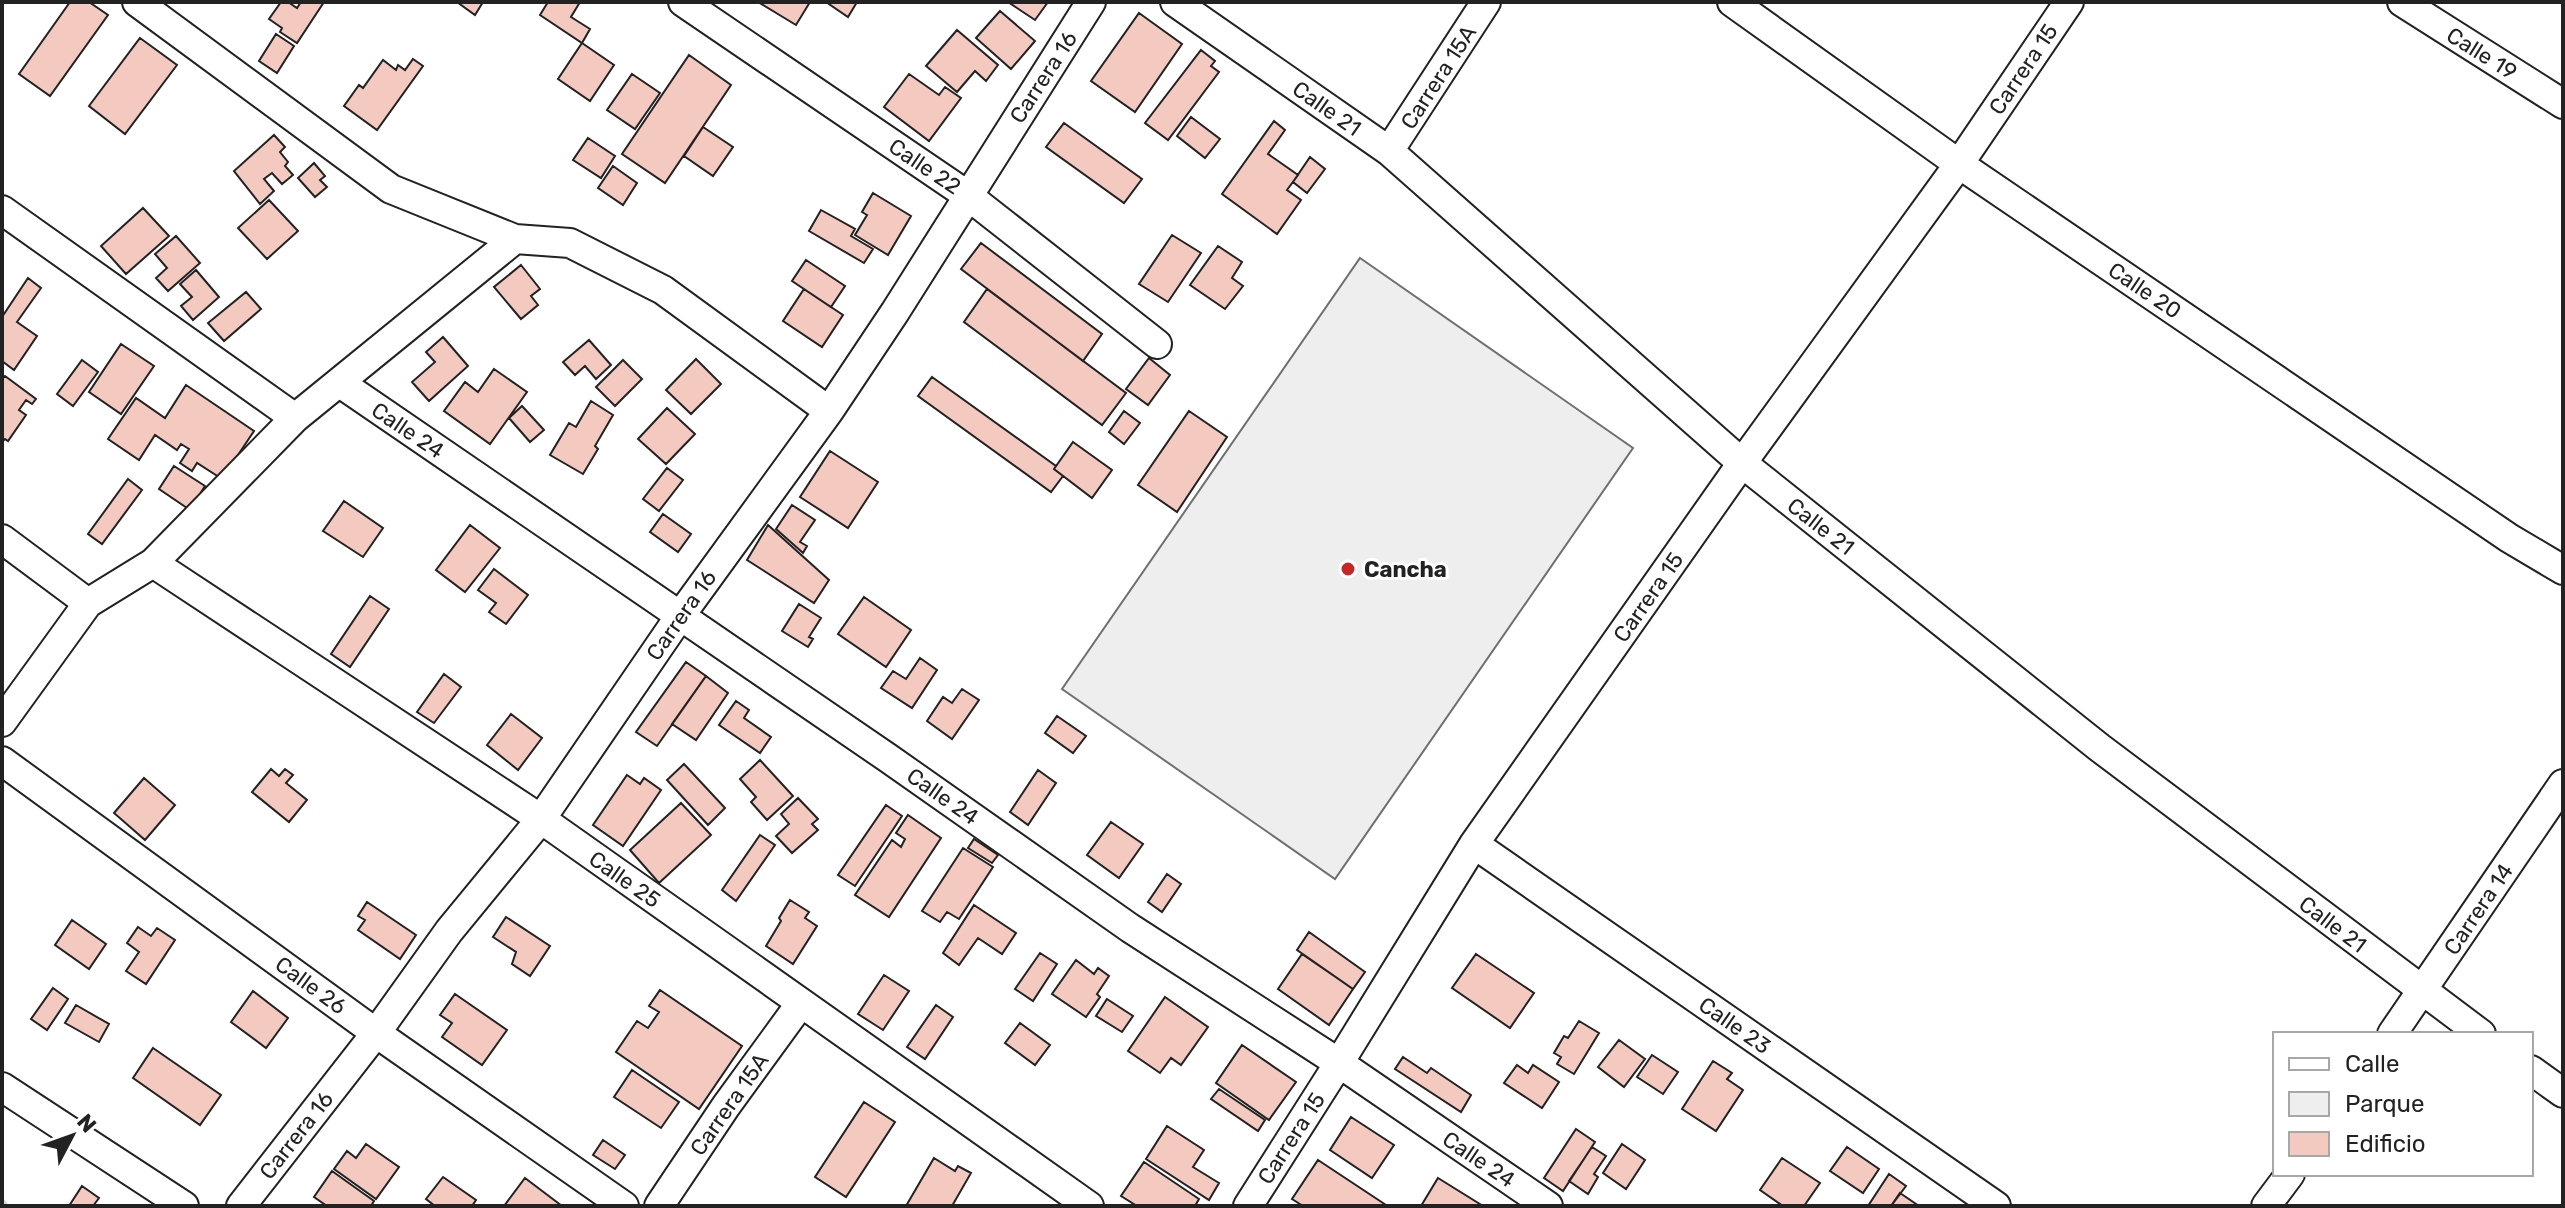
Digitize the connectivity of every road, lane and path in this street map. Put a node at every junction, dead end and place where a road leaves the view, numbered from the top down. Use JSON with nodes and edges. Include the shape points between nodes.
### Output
{"nodes":[{"id":1,"x":137,"y":2,"type":"edge"},
{"id":2,"x":683,"y":2,"type":"edge"},
{"id":3,"x":1091,"y":2,"type":"edge"},
{"id":4,"x":1175,"y":2,"type":"edge"},
{"id":5,"x":1486,"y":2,"type":"edge"},
{"id":6,"x":1732,"y":2,"type":"edge"},
{"id":7,"x":2069,"y":2,"type":"edge"},
{"id":8,"x":2402,"y":2,"type":"edge"},
{"id":9,"x":2563,"y":104,"type":"edge"},
{"id":10,"x":1389,"y":151,"type":"junction"},
{"id":11,"x":1959,"y":164,"type":"junction"},
{"id":12,"x":967,"y":195,"type":"junction"},
{"id":13,"x":2,"y":210,"type":"edge"},
{"id":14,"x":515,"y":239,"type":"junction"},
{"id":15,"x":1157,"y":344,"type":"dead end"},
{"id":16,"x":340,"y":383,"type":"junction"},
{"id":17,"x":829,"y":411,"type":"junction"},
{"id":18,"x":295,"y":418,"type":"junction"},
{"id":19,"x":1742,"y":463,"type":"junction"},
{"id":20,"x":2,"y":539,"type":"edge"},
{"id":21,"x":153,"y":563,"type":"junction"},
{"id":22,"x":2563,"y":570,"type":"edge"},
{"id":23,"x":88,"y":603,"type":"junction"},
{"id":24,"x":680,"y":616,"type":"junction"},
{"id":25,"x":2,"y":722,"type":"edge"},
{"id":26,"x":2,"y":761,"type":"edge"},
{"id":27,"x":2563,"y":784,"type":"edge"},
{"id":28,"x":541,"y":819,"type":"junction"},
{"id":29,"x":1474,"y":844,"type":"junction"},
{"id":30,"x":2422,"y":991,"type":"junction"},
{"id":31,"x":801,"y":1003,"type":"junction"},
{"id":32,"x":2393,"y":1032,"type":"edge"},
{"id":33,"x":2478,"y":1032,"type":"edge"},
{"id":34,"x":376,"y":1033,"type":"junction"},
{"id":35,"x":1339,"y":1063,"type":"junction"},
{"id":36,"x":2533,"y":1071,"type":"edge"},
{"id":37,"x":2,"y":1087,"type":"edge"},
{"id":38,"x":2563,"y":1093,"type":"edge"},
{"id":39,"x":2288,"y":1176,"type":"edge"},
{"id":40,"x":1079,"y":1202,"type":"edge"},
{"id":41,"x":184,"y":1206,"type":"edge"},
{"id":42,"x":241,"y":1206,"type":"edge"},
{"id":43,"x":624,"y":1206,"type":"edge"},
{"id":44,"x":659,"y":1206,"type":"edge"},
{"id":45,"x":1248,"y":1206,"type":"edge"},
{"id":46,"x":1548,"y":1206,"type":"edge"},
{"id":47,"x":1996,"y":1206,"type":"edge"},
{"id":48,"x":2266,"y":1206,"type":"edge"}],
"edges":[{"from":1,"to":14,"type":"street","via":[[391,189]]},
{"from":2,"to":12,"type":"street","name":"Calle 22"},
{"from":3,"to":12,"type":"street","name":"Carrera 16"},
{"from":4,"to":10,"type":"street","name":"Calle 21"},
{"from":5,"to":10,"type":"street","name":"Carrera 15A"},
{"from":6,"to":11,"type":"street","name":"Calle 20"},
{"from":7,"to":11,"type":"street","name":"Carrera 15"},
{"from":8,"to":9,"type":"street","name":"Calle 19"},
{"from":10,"to":19,"type":"street","name":"Calle 21"},
{"from":11,"to":19,"type":"street","name":"Carrera 15"},
{"from":11,"to":22,"type":"street","name":"Calle 20"},
{"from":12,"to":15,"type":"street","name":"Calle 22"},
{"from":12,"to":17,"type":"street","name":"Carrera 16"},
{"from":13,"to":18,"type":"street"},
{"from":14,"to":16,"type":"street"},
{"from":14,"to":17,"type":"street","via":[[570,243],[663,290]]},
{"from":16,"to":18,"type":"street"},
{"from":16,"to":24,"type":"street","name":"Calle 24"},
{"from":17,"to":24,"type":"street","name":"Carrera 16"},
{"from":18,"to":21,"type":"street"},
{"from":19,"to":29,"type":"street","name":"Carrera 15"},
{"from":19,"to":30,"type":"street","name":"Calle 21","via":[[2100,748]]},
{"from":20,"to":23,"type":"street"},
{"from":21,"to":23,"type":"street"},
{"from":21,"to":28,"type":"street","name":"Calle 25"},
{"from":23,"to":25,"type":"street"},
{"from":24,"to":28,"type":"street","name":"Carrera 16"},
{"from":24,"to":35,"type":"street","name":"Calle 24","via":[[1130,928]]},
{"from":26,"to":34,"type":"street","name":"Calle 26"},
{"from":27,"to":30,"type":"street","name":"Carrera 14"},
{"from":28,"to":31,"type":"street","name":"Calle 25"},
{"from":28,"to":34,"type":"street","name":"Carrera 16","via":[[449,931]]},
{"from":29,"to":35,"type":"street","name":"Carrera 15"},
{"from":29,"to":47,"type":"street","name":"Calle 23"},
{"from":30,"to":32,"type":"street","name":"Carrera 14"},
{"from":30,"to":33,"type":"street","name":"Calle 21"},
{"from":31,"to":40,"type":"street","name":"Calle 25"},
{"from":31,"to":44,"type":"street","name":"Carrera 15A"},
{"from":34,"to":42,"type":"street","name":"Carrera 16"},
{"from":34,"to":43,"type":"street","name":"Calle 26"},
{"from":35,"to":45,"type":"street","name":"Carrera 15"},
{"from":35,"to":46,"type":"street","name":"Calle 24"},
{"from":36,"to":38,"type":"street"},
{"from":37,"to":41,"type":"street"},
{"from":39,"to":48,"type":"street"}]}
